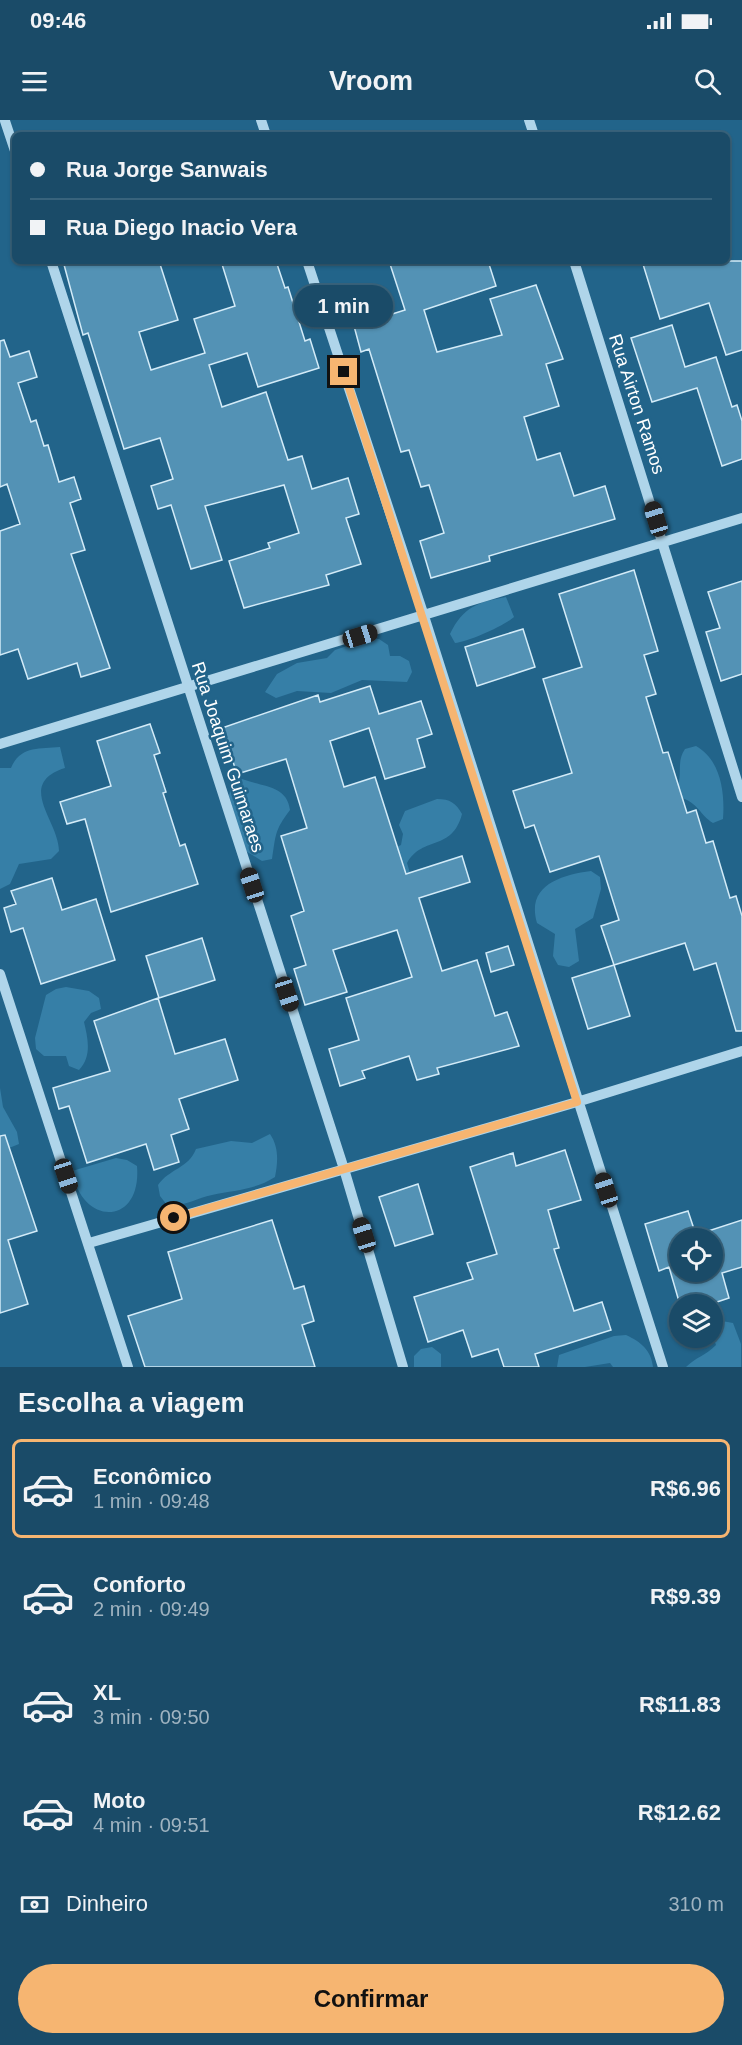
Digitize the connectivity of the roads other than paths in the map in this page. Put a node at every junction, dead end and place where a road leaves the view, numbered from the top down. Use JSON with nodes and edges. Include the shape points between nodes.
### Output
{"nodes":[{"id":1,"x":6,"y":120,"type":"edge"},
{"id":2,"x":0,"y":122,"type":"edge"},
{"id":3,"x":12,"y":141,"type":"edge"},
{"id":4,"x":52,"y":264,"type":"edge"},
{"id":5,"x":308,"y":264,"type":"edge"},
{"id":6,"x":575,"y":264,"type":"edge"},
{"id":7,"x":742,"y":518,"type":"edge"},
{"id":8,"x":663,"y":541,"type":"junction"},
{"id":9,"x":424,"y":616,"type":"junction"},
{"id":10,"x":189,"y":688,"type":"junction"},
{"id":11,"x":0,"y":744,"type":"edge"},
{"id":12,"x":742,"y":798,"type":"edge"},
{"id":13,"x":0,"y":974,"type":"edge"},
{"id":14,"x":742,"y":1051,"type":"edge"},
{"id":15,"x":577,"y":1102,"type":"junction"},
{"id":16,"x":344,"y":1169,"type":"junction"},
{"id":17,"x":88,"y":1243,"type":"junction"},
{"id":18,"x":128,"y":1367,"type":"edge"},
{"id":19,"x":403,"y":1367,"type":"edge"},
{"id":20,"x":663,"y":1367,"type":"edge"}],
"edges":[{"from":1,"to":2,"type":"street"},
{"from":1,"to":3,"type":"street"},
{"from":4,"to":10,"type":"street","name":"Rua Joaquim Guimaraes"},
{"from":5,"to":9,"type":"street"},
{"from":6,"to":8,"type":"street","name":"Rua Airton Ramos"},
{"from":7,"to":8,"type":"street"},
{"from":8,"to":9,"type":"street"},
{"from":8,"to":12,"type":"street","name":"Rua Airton Ramos"},
{"from":9,"to":10,"type":"street"},
{"from":9,"to":15,"type":"street"},
{"from":10,"to":11,"type":"street"},
{"from":10,"to":16,"type":"street","name":"Rua Joaquim Guimaraes"},
{"from":13,"to":17,"type":"street"},
{"from":14,"to":15,"type":"street"},
{"from":15,"to":16,"type":"street"},
{"from":15,"to":20,"type":"street"},
{"from":16,"to":17,"type":"street"},
{"from":16,"to":19,"type":"street","name":"Rua Joaquim Guimaraes"},
{"from":17,"to":18,"type":"street"}]}
